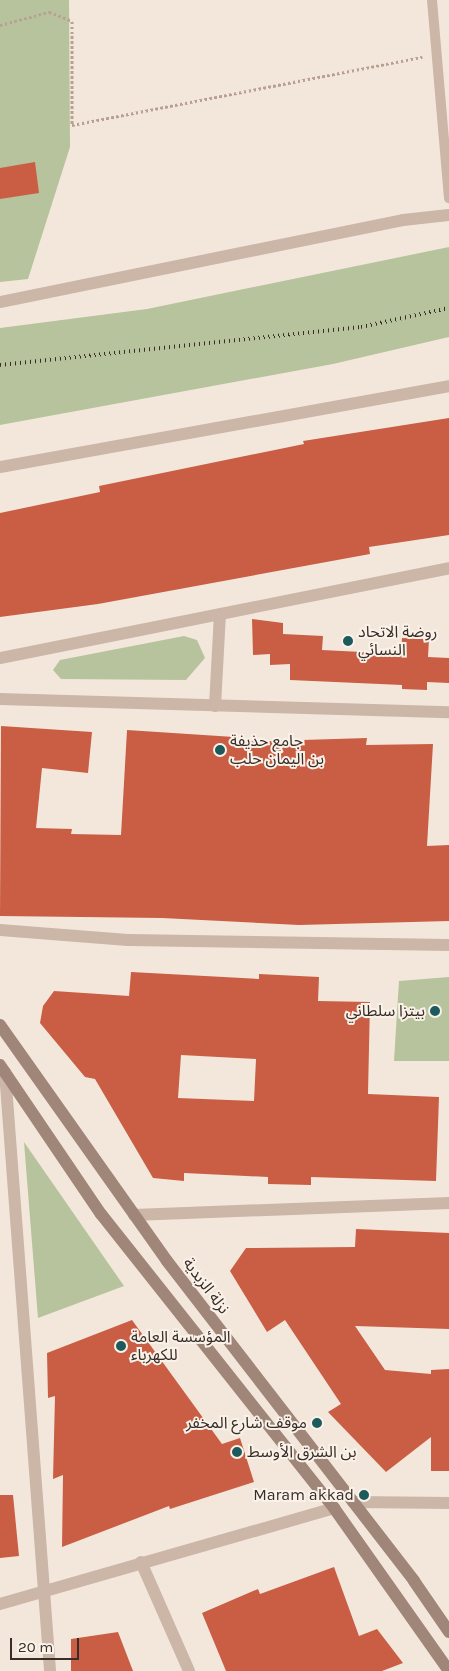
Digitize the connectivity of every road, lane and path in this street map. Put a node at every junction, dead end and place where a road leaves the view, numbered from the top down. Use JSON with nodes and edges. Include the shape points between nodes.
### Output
{"nodes":[{"id":1,"x":432,"y":0,"type":"edge"},
{"id":2,"x":0,"y":25,"type":"edge"},
{"id":3,"x":438,"y":54,"type":"junction"},
{"id":4,"x":449,"y":198,"type":"edge"},
{"id":5,"x":449,"y":215,"type":"edge"},
{"id":6,"x":0,"y":302,"type":"edge"},
{"id":7,"x":449,"y":386,"type":"edge"},
{"id":8,"x":0,"y":467,"type":"edge"},
{"id":9,"x":449,"y":568,"type":"edge"},
{"id":10,"x":220,"y":614,"type":"junction"},
{"id":11,"x":0,"y":658,"type":"edge"},
{"id":12,"x":0,"y":699,"type":"edge"},
{"id":13,"x":215,"y":706,"type":"junction"},
{"id":14,"x":449,"y":712,"type":"edge"},
{"id":15,"x":0,"y":930,"type":"edge"},
{"id":16,"x":449,"y":945,"type":"edge"},
{"id":17,"x":0,"y":1025,"type":"edge"},
{"id":18,"x":3,"y":1068,"type":"edge"},
{"id":19,"x":449,"y":1203,"type":"edge"},
{"id":20,"x":134,"y":1215,"type":"junction"},
{"id":21,"x":353,"y":1502,"type":"junction"},
{"id":22,"x":449,"y":1503,"type":"edge"},
{"id":23,"x":334,"y":1508,"type":"junction"},
{"id":24,"x":141,"y":1562,"type":"junction"},
{"id":25,"x":45,"y":1590,"type":"junction"},
{"id":26,"x":0,"y":1604,"type":"edge"},
{"id":27,"x":449,"y":1632,"type":"edge"},
{"id":28,"x":50,"y":1671,"type":"edge"},
{"id":29,"x":189,"y":1671,"type":"edge"},
{"id":30,"x":449,"y":1671,"type":"edge"}],
"edges":[{"from":1,"to":3,"type":"lane"},
{"from":2,"to":3,"type":"path","via":[[49,12],[72,22],[72,125]]},
{"from":3,"to":4,"type":"lane"},
{"from":5,"to":6,"type":"street","via":[[403,220]]},
{"from":7,"to":8,"type":"street"},
{"from":9,"to":10,"type":"street"},
{"from":10,"to":11,"type":"street"},
{"from":10,"to":13,"type":"street"},
{"from":12,"to":13,"type":"street"},
{"from":13,"to":14,"type":"street"},
{"from":15,"to":16,"type":"street","via":[[128,940]]},
{"from":17,"to":20,"type":"main road","name":"نزلة الزبدية"},
{"from":18,"to":23,"type":"main road","via":[[101,1214]]},
{"from":18,"to":25,"type":"street"},
{"from":19,"to":20,"type":"street"},
{"from":20,"to":21,"type":"main road","name":"نزلة الزبدية"},
{"from":21,"to":22,"type":"street"},
{"from":21,"to":27,"type":"main road","name":"نزلة الزبدية"},
{"from":23,"to":24,"type":"street"},
{"from":23,"to":30,"type":"main road"},
{"from":24,"to":25,"type":"street"},
{"from":24,"to":29,"type":"street"},
{"from":25,"to":26,"type":"street"},
{"from":25,"to":28,"type":"street"}]}
